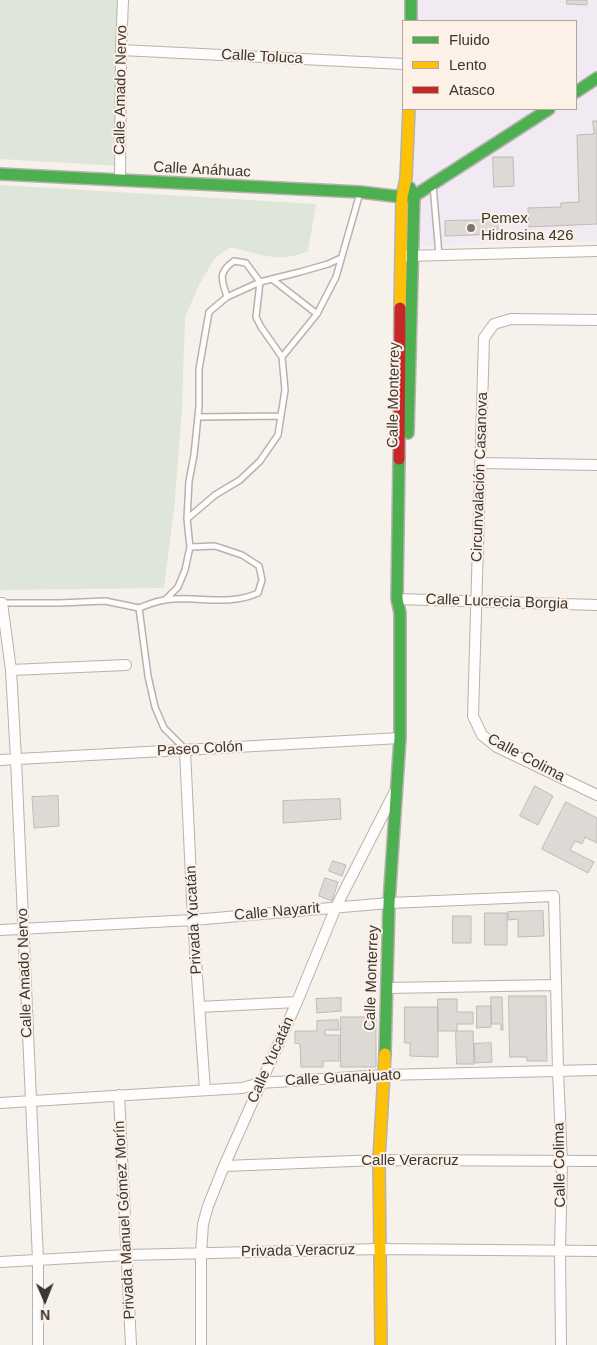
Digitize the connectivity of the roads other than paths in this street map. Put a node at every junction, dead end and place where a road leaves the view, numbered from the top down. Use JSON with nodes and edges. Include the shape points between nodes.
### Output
{"nodes":[{"id":1,"x":123,"y":0,"type":"edge"},
{"id":2,"x":411,"y":0,"type":"edge"},
{"id":3,"x":411,"y":20,"type":"edge"},
{"id":4,"x":121,"y":50,"type":"junction"},
{"id":5,"x":402,"y":64,"type":"edge"},
{"id":6,"x":597,"y":78,"type":"edge"},
{"id":7,"x":577,"y":91,"type":"edge"},
{"id":8,"x":408,"y":110,"type":"edge"},
{"id":9,"x":547,"y":110,"type":"edge"},
{"id":10,"x":0,"y":174,"type":"edge"},
{"id":11,"x":120,"y":180,"type":"junction"},
{"id":12,"x":433,"y":183,"type":"junction"},
{"id":13,"x":360,"y":192,"type":"junction"},
{"id":14,"x":408,"y":196,"type":"junction"},
{"id":15,"x":597,"y":251,"type":"edge"},
{"id":16,"x":439,"y":255,"type":"junction"},
{"id":17,"x":406,"y":256,"type":"junction"},
{"id":18,"x":341,"y":258,"type":"junction"},
{"id":19,"x":272,"y":279,"type":"junction"},
{"id":20,"x":260,"y":282,"type":"junction"},
{"id":21,"x":227,"y":297,"type":"junction"},
{"id":22,"x":317,"y":314,"type":"junction"},
{"id":23,"x":597,"y":320,"type":"edge"},
{"id":24,"x":282,"y":357,"type":"junction"},
{"id":25,"x":281,"y":416,"type":"junction"},
{"id":26,"x":198,"y":417,"type":"junction"},
{"id":27,"x":480,"y":463,"type":"junction"},
{"id":28,"x":597,"y":465,"type":"edge"},
{"id":29,"x":187,"y":519,"type":"junction"},
{"id":30,"x":190,"y":547,"type":"junction"},
{"id":31,"x":401,"y":599,"type":"junction"},
{"id":32,"x":165,"y":600,"type":"junction"},
{"id":33,"x":476,"y":602,"type":"junction"},
{"id":34,"x":1,"y":603,"type":"edge"},
{"id":35,"x":597,"y":605,"type":"edge"},
{"id":36,"x":138,"y":608,"type":"junction"},
{"id":37,"x":126,"y":665,"type":"dead end"},
{"id":38,"x":10,"y":670,"type":"junction"},
{"id":39,"x":482,"y":735,"type":"joint"},
{"id":40,"x":400,"y":738,"type":"junction"},
{"id":41,"x":185,"y":750,"type":"junction"},
{"id":42,"x":16,"y":759,"type":"junction"},
{"id":43,"x":0,"y":760,"type":"edge"},
{"id":44,"x":397,"y":788,"type":"junction"},
{"id":45,"x":597,"y":795,"type":"edge"},
{"id":46,"x":554,"y":896,"type":"joint"},
{"id":47,"x":389,"y":903,"type":"junction"},
{"id":48,"x":336,"y":907,"type":"junction"},
{"id":49,"x":193,"y":920,"type":"junction"},
{"id":50,"x":23,"y":929,"type":"junction"},
{"id":51,"x":0,"y":930,"type":"edge"},
{"id":52,"x":556,"y":985,"type":"junction"},
{"id":53,"x":387,"y":988,"type":"junction"},
{"id":54,"x":297,"y":1002,"type":"junction"},
{"id":55,"x":199,"y":1006,"type":"junction"},
{"id":56,"x":558,"y":1070,"type":"junction"},
{"id":57,"x":597,"y":1070,"type":"edge"},
{"id":58,"x":384,"y":1075,"type":"junction"},
{"id":59,"x":260,"y":1083,"type":"junction"},
{"id":60,"x":205,"y":1090,"type":"junction"},
{"id":61,"x":119,"y":1095,"type":"junction"},
{"id":62,"x":30,"y":1101,"type":"junction"},
{"id":63,"x":0,"y":1103,"type":"edge"},
{"id":64,"x":379,"y":1160,"type":"junction"},
{"id":65,"x":562,"y":1162,"type":"junction"},
{"id":66,"x":597,"y":1162,"type":"edge"},
{"id":67,"x":224,"y":1166,"type":"junction"},
{"id":68,"x":380,"y":1249,"type":"junction"},
{"id":69,"x":597,"y":1250,"type":"edge"},
{"id":70,"x":560,"y":1251,"type":"junction"},
{"id":71,"x":201,"y":1253,"type":"junction"},
{"id":72,"x":127,"y":1255,"type":"junction"},
{"id":73,"x":38,"y":1260,"type":"junction"},
{"id":74,"x":0,"y":1262,"type":"edge"},
{"id":75,"x":38,"y":1345,"type":"edge"},
{"id":76,"x":131,"y":1345,"type":"edge"},
{"id":77,"x":201,"y":1345,"type":"edge"},
{"id":78,"x":381,"y":1345,"type":"edge"},
{"id":79,"x":561,"y":1345,"type":"edge"}],
"edges":[{"from":1,"to":4,"type":"street","name":"Calle Amado Nervo"},
{"from":2,"to":3,"type":"street"},
{"from":4,"to":5,"type":"street","name":"Calle Toluca"},
{"from":4,"to":11,"type":"street","name":"Calle Amado Nervo"},
{"from":6,"to":7,"type":"street"},
{"from":8,"to":14,"type":"street","name":"Calle Monterrey"},
{"from":9,"to":12,"type":"street"},
{"from":10,"to":11,"type":"street","name":"Calle Anáhuac"},
{"from":11,"to":13,"type":"street","name":"Calle Anáhuac"},
{"from":12,"to":14,"type":"street"},
{"from":12,"to":16,"type":"lane"},
{"from":13,"to":14,"type":"street","name":"Calle Anáhuac"},
{"from":13,"to":18,"type":"lane"},
{"from":14,"to":17,"type":"street","name":"Calle Monterrey"},
{"from":15,"to":16,"type":"street"},
{"from":16,"to":17,"type":"street"},
{"from":17,"to":31,"type":"street","name":"Calle Monterrey"},
{"from":18,"to":19,"type":"lane"},
{"from":18,"to":22,"type":"lane","via":[[336,277]]},
{"from":19,"to":20,"type":"lane"},
{"from":19,"to":22,"type":"lane"},
{"from":20,"to":21,"type":"lane"},
{"from":20,"to":21,"type":"lane","via":[[246,263],[234,261],[225,267],[221,278]]},
{"from":20,"to":24,"type":"lane","via":[[256,317]]},
{"from":21,"to":26,"type":"lane","via":[[209,312],[199,369]]},
{"from":22,"to":24,"type":"lane"},
{"from":23,"to":27,"type":"street","name":"Circunvalación Casanova","via":[[512,319],[494,324],[484,338]]},
{"from":24,"to":25,"type":"lane","via":[[285,390]]},
{"from":25,"to":26,"type":"lane"},
{"from":25,"to":29,"type":"lane","via":[[278,434],[260,461]]},
{"from":26,"to":29,"type":"lane"},
{"from":27,"to":28,"type":"street"},
{"from":27,"to":33,"type":"street","name":"Circunvalación Casanova"},
{"from":29,"to":30,"type":"lane"},
{"from":30,"to":32,"type":"lane","via":[[178,587]]},
{"from":30,"to":32,"type":"lane","via":[[215,546],[242,555],[259,566],[262,580],[258,592],[246,598],[226,600]]},
{"from":31,"to":33,"type":"street","name":"Calle Lucrecia Borgia"},
{"from":31,"to":40,"type":"street","name":"Calle Monterrey"},
{"from":32,"to":36,"type":"lane"},
{"from":33,"to":35,"type":"street","name":"Calle Lucrecia Borgia"},
{"from":33,"to":39,"type":"street","name":"Circunvalación Casanova","via":[[473,716]]},
{"from":34,"to":36,"type":"lane","via":[[106,601]]},
{"from":34,"to":38,"type":"street","name":"Calle Amado Nervo"},
{"from":36,"to":41,"type":"lane","via":[[155,707],[164,728]]},
{"from":37,"to":38,"type":"street"},
{"from":38,"to":42,"type":"street","name":"Calle Amado Nervo"},
{"from":39,"to":45,"type":"street","name":"Calle Colima","via":[[498,747]]},
{"from":40,"to":41,"type":"street","name":"Paseo Colón"},
{"from":40,"to":44,"type":"street","name":"Calle Monterrey"},
{"from":41,"to":42,"type":"street","name":"Paseo Colón"},
{"from":41,"to":49,"type":"street","name":"Privada Yucatán"},
{"from":42,"to":43,"type":"street","name":"Paseo Colón"},
{"from":42,"to":50,"type":"street","name":"Calle Amado Nervo"},
{"from":44,"to":47,"type":"street","name":"Calle Monterrey"},
{"from":44,"to":48,"type":"street","name":"Calle Yucatán"},
{"from":46,"to":47,"type":"street","name":"Calle Nayarit"},
{"from":46,"to":52,"type":"street","name":"Calle Colima"},
{"from":47,"to":48,"type":"street","name":"Calle Nayarit"},
{"from":47,"to":53,"type":"street","name":"Calle Monterrey"},
{"from":48,"to":49,"type":"street","name":"Calle Nayarit"},
{"from":48,"to":54,"type":"street","name":"Calle Yucatán"},
{"from":49,"to":50,"type":"street","name":"Calle Nayarit"},
{"from":49,"to":55,"type":"street","name":"Privada Yucatán"},
{"from":50,"to":51,"type":"street","name":"Calle Nayarit"},
{"from":50,"to":62,"type":"street","name":"Calle Amado Nervo"},
{"from":52,"to":53,"type":"street"},
{"from":52,"to":56,"type":"street","name":"Calle Colima"},
{"from":53,"to":58,"type":"street","name":"Calle Monterrey"},
{"from":54,"to":55,"type":"street"},
{"from":54,"to":59,"type":"street","name":"Calle Yucatán"},
{"from":55,"to":60,"type":"street","name":"Privada Yucatán"},
{"from":56,"to":57,"type":"street","name":"Calle Guanajuato"},
{"from":56,"to":58,"type":"street","name":"Calle Guanajuato"},
{"from":56,"to":65,"type":"street","name":"Calle Colima"},
{"from":58,"to":59,"type":"street","name":"Calle Guanajuato"},
{"from":58,"to":64,"type":"street","name":"Calle Monterrey"},
{"from":59,"to":60,"type":"street","name":"Calle Guanajuato","via":[[242,1088]]},
{"from":59,"to":67,"type":"street","name":"Calle Yucatán"},
{"from":60,"to":61,"type":"street","name":"Calle Guanajuato"},
{"from":61,"to":62,"type":"street","name":"Calle Guanajuato"},
{"from":61,"to":72,"type":"street","name":"Privada Manuel Gómez Morín"},
{"from":62,"to":63,"type":"street","name":"Calle Guanajuato"},
{"from":62,"to":73,"type":"street","name":"Calle Amado Nervo"},
{"from":64,"to":65,"type":"street","name":"Calle Veracruz"},
{"from":64,"to":67,"type":"street","name":"Calle Veracruz"},
{"from":64,"to":68,"type":"street","name":"Calle Monterrey"},
{"from":65,"to":66,"type":"street","name":"Calle Veracruz"},
{"from":65,"to":70,"type":"street","name":"Calle Colima"},
{"from":67,"to":71,"type":"street","name":"Calle Yucatán","via":[[203,1224]]},
{"from":68,"to":70,"type":"street","name":"Privada Veracruz"},
{"from":68,"to":71,"type":"street","name":"Privada Veracruz"},
{"from":68,"to":78,"type":"street","name":"Calle Monterrey"},
{"from":69,"to":70,"type":"street","name":"Privada Veracruz"},
{"from":70,"to":79,"type":"street","name":"Calle Colima"},
{"from":71,"to":72,"type":"street","name":"Privada Veracruz"},
{"from":71,"to":77,"type":"street","name":"Calle Yucatán"},
{"from":72,"to":73,"type":"street","name":"Privada Veracruz"},
{"from":72,"to":76,"type":"street","name":"Privada Manuel Gómez Morín"},
{"from":73,"to":74,"type":"street","name":"Privada Veracruz"},
{"from":73,"to":75,"type":"street","name":"Calle Amado Nervo"}]}
